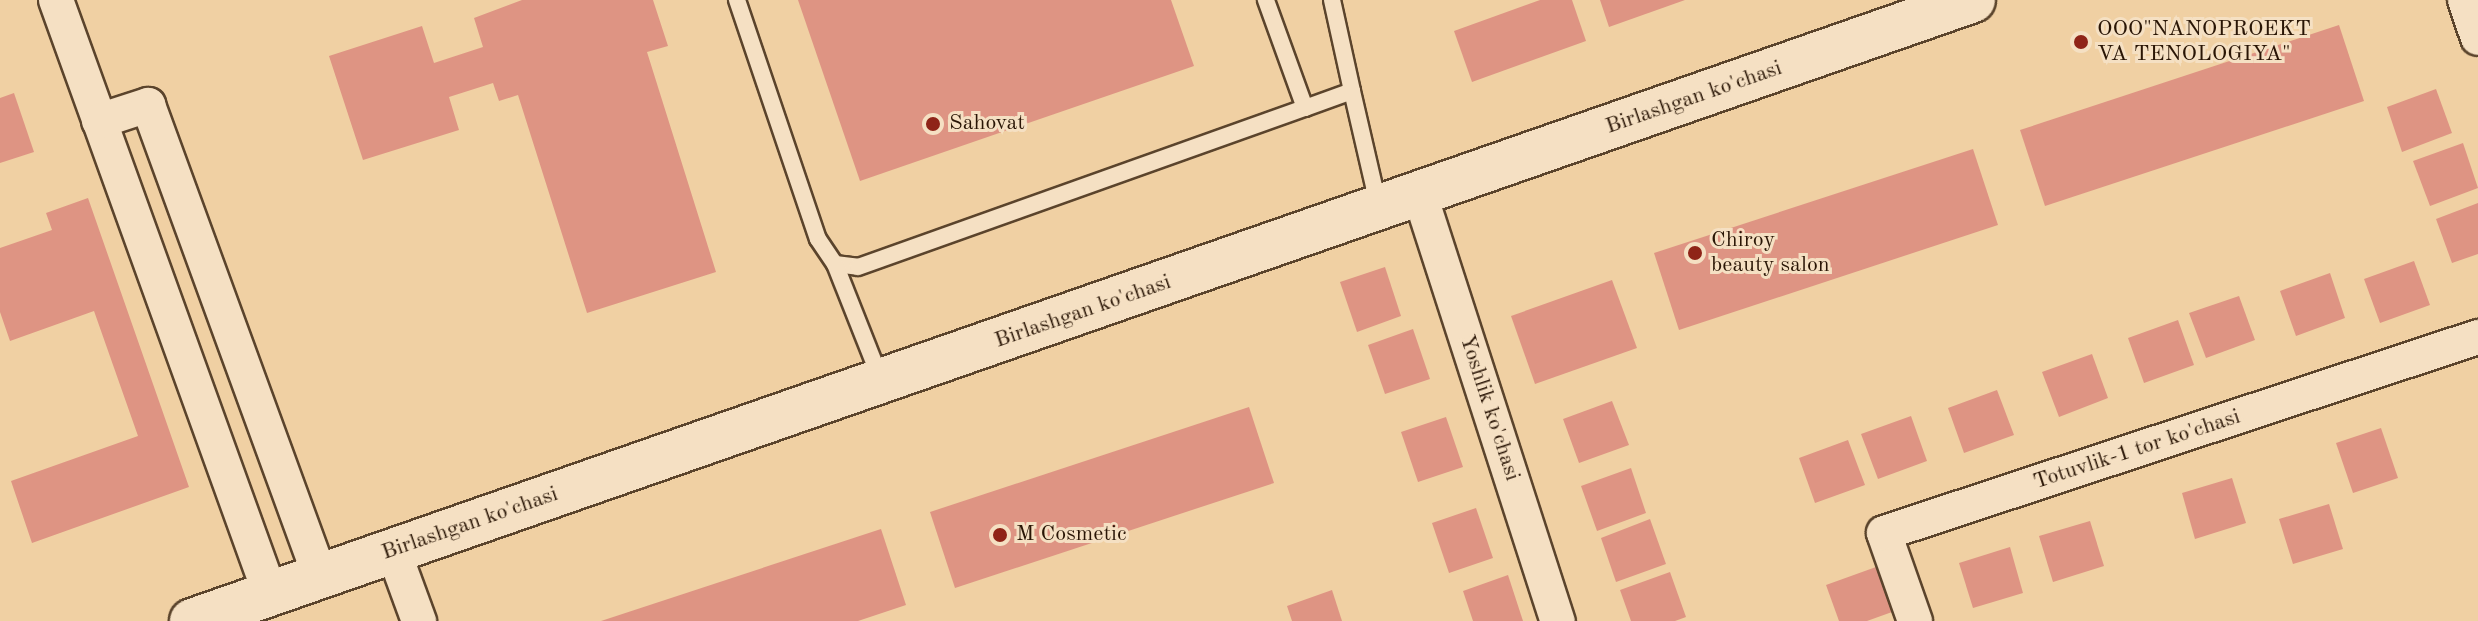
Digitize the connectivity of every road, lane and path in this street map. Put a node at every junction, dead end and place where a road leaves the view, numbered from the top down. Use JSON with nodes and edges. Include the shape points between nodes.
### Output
{"nodes":[{"id":1,"x":56,"y":0,"type":"edge"},
{"id":2,"x":737,"y":0,"type":"edge"},
{"id":3,"x":1266,"y":0,"type":"edge"},
{"id":4,"x":1332,"y":0,"type":"edge"},
{"id":5,"x":1973,"y":0,"type":"edge"},
{"id":6,"x":2465,"y":0,"type":"edge"},
{"id":7,"x":2478,"y":38,"type":"edge"},
{"id":8,"x":1352,"y":91,"type":"junction"},
{"id":9,"x":1305,"y":108,"type":"junction"},
{"id":10,"x":99,"y":121,"type":"junction"},
{"id":11,"x":1399,"y":202,"type":"junction"},
{"id":12,"x":835,"y":264,"type":"junction"},
{"id":13,"x":2478,"y":337,"type":"edge"},
{"id":14,"x":882,"y":381,"type":"junction"},
{"id":15,"x":393,"y":550,"type":"junction"},
{"id":16,"x":320,"y":576,"type":"junction"},
{"id":17,"x":270,"y":593,"type":"junction"},
{"id":18,"x":192,"y":621,"type":"edge"},
{"id":19,"x":419,"y":621,"type":"edge"},
{"id":20,"x":1558,"y":621,"type":"edge"},
{"id":21,"x":1915,"y":621,"type":"edge"}],
"edges":[{"from":1,"to":10,"type":"street"},
{"from":2,"to":12,"type":"lane","via":[[818,239]]},
{"from":3,"to":9,"type":"lane"},
{"from":4,"to":8,"type":"lane"},
{"from":5,"to":11,"type":"street","name":"Birlashgan ko'chasi"},
{"from":6,"to":7,"type":"street"},
{"from":8,"to":9,"type":"lane"},
{"from":8,"to":11,"type":"lane"},
{"from":9,"to":12,"type":"lane","via":[[858,267]]},
{"from":10,"to":16,"type":"street","via":[[148,105]]},
{"from":10,"to":17,"type":"street"},
{"from":11,"to":14,"type":"street","name":"Birlashgan ko'chasi"},
{"from":11,"to":20,"type":"street","name":"Yoshlik ko'chasi"},
{"from":12,"to":14,"type":"lane"},
{"from":13,"to":21,"type":"street","name":"Totuvlik-1 tor ko'chasi","via":[[1884,533]]},
{"from":14,"to":15,"type":"street","name":"Birlashgan ko'chasi"},
{"from":15,"to":16,"type":"street","name":"Birlashgan ko'chasi"},
{"from":15,"to":19,"type":"street"},
{"from":16,"to":17,"type":"street","name":"Birlashgan ko'chasi"},
{"from":17,"to":18,"type":"street","name":"Birlashgan ko'chasi"}]}
